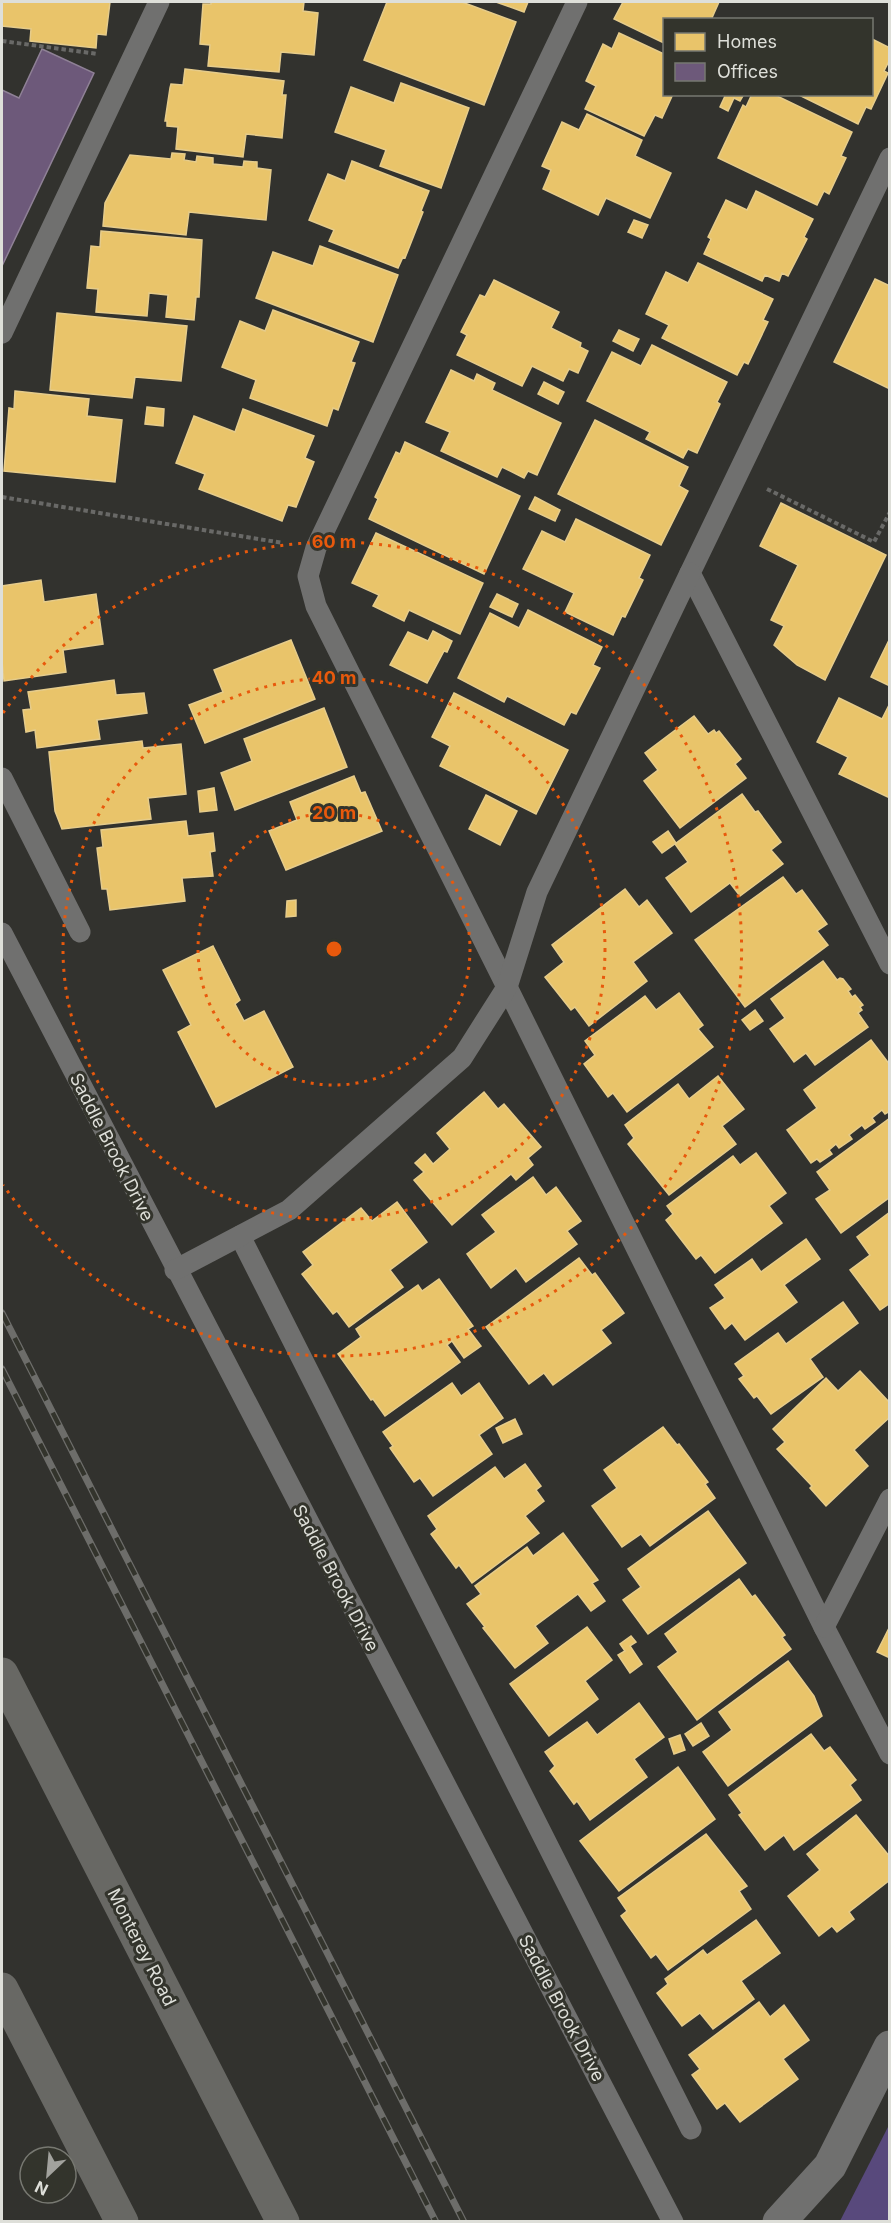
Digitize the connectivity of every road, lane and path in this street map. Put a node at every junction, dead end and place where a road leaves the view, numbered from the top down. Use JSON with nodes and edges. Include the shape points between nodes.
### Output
{"nodes":[{"id":1,"x":159,"y":2,"type":"edge"},
{"id":2,"x":577,"y":2,"type":"edge"},
{"id":3,"x":2,"y":41,"type":"edge"},
{"id":4,"x":132,"y":58,"type":"junction"},
{"id":5,"x":890,"y":158,"type":"edge"},
{"id":6,"x":2,"y":333,"type":"edge"},
{"id":7,"x":737,"y":474,"type":"junction"},
{"id":8,"x":2,"y":497,"type":"edge"},
{"id":9,"x":890,"y":512,"type":"edge"},
{"id":10,"x":316,"y":548,"type":"junction"},
{"id":11,"x":690,"y":573,"type":"junction"},
{"id":12,"x":2,"y":778,"type":"edge"},
{"id":13,"x":80,"y":932,"type":"dead end"},
{"id":14,"x":2,"y":933,"type":"edge"},
{"id":15,"x":889,"y":961,"type":"edge"},
{"id":16,"x":507,"y":987,"type":"junction"},
{"id":17,"x":240,"y":1236,"type":"junction"},
{"id":18,"x":175,"y":1269,"type":"junction"},
{"id":19,"x":890,"y":1499,"type":"edge"},
{"id":20,"x":824,"y":1627,"type":"junction"},
{"id":21,"x":2,"y":1674,"type":"edge"},
{"id":22,"x":890,"y":1754,"type":"edge"},
{"id":23,"x":2,"y":1989,"type":"edge"},
{"id":24,"x":890,"y":2047,"type":"edge"},
{"id":25,"x":691,"y":2129,"type":"dead end"},
{"id":26,"x":122,"y":2222,"type":"edge"},
{"id":27,"x":282,"y":2222,"type":"edge"},
{"id":28,"x":673,"y":2222,"type":"edge"},
{"id":29,"x":779,"y":2222,"type":"edge"}],
"edges":[{"from":1,"to":4,"type":"lane"},
{"from":2,"to":10,"type":"lane"},
{"from":3,"to":4,"type":"path"},
{"from":4,"to":6,"type":"lane"},
{"from":5,"to":7,"type":"lane"},
{"from":7,"to":9,"type":"path","via":[[874,542]]},
{"from":7,"to":11,"type":"lane"},
{"from":8,"to":10,"type":"path"},
{"from":10,"to":16,"type":"lane","via":[[308,576],[315,606]]},
{"from":11,"to":15,"type":"lane"},
{"from":11,"to":16,"type":"lane","via":[[537,892]]},
{"from":12,"to":13,"type":"lane"},
{"from":14,"to":18,"type":"lane","name":"Saddle Brook Drive"},
{"from":16,"to":17,"type":"lane","via":[[462,1058],[289,1210]]},
{"from":16,"to":20,"type":"lane"},
{"from":17,"to":18,"type":"lane"},
{"from":17,"to":25,"type":"lane"},
{"from":18,"to":28,"type":"lane","name":"Saddle Brook Drive"},
{"from":19,"to":20,"type":"lane"},
{"from":20,"to":22,"type":"lane"},
{"from":21,"to":27,"type":"main road","name":"Monterey Road"},
{"from":23,"to":26,"type":"main road"},
{"from":24,"to":29,"type":"street","via":[[830,2166]]}]}
